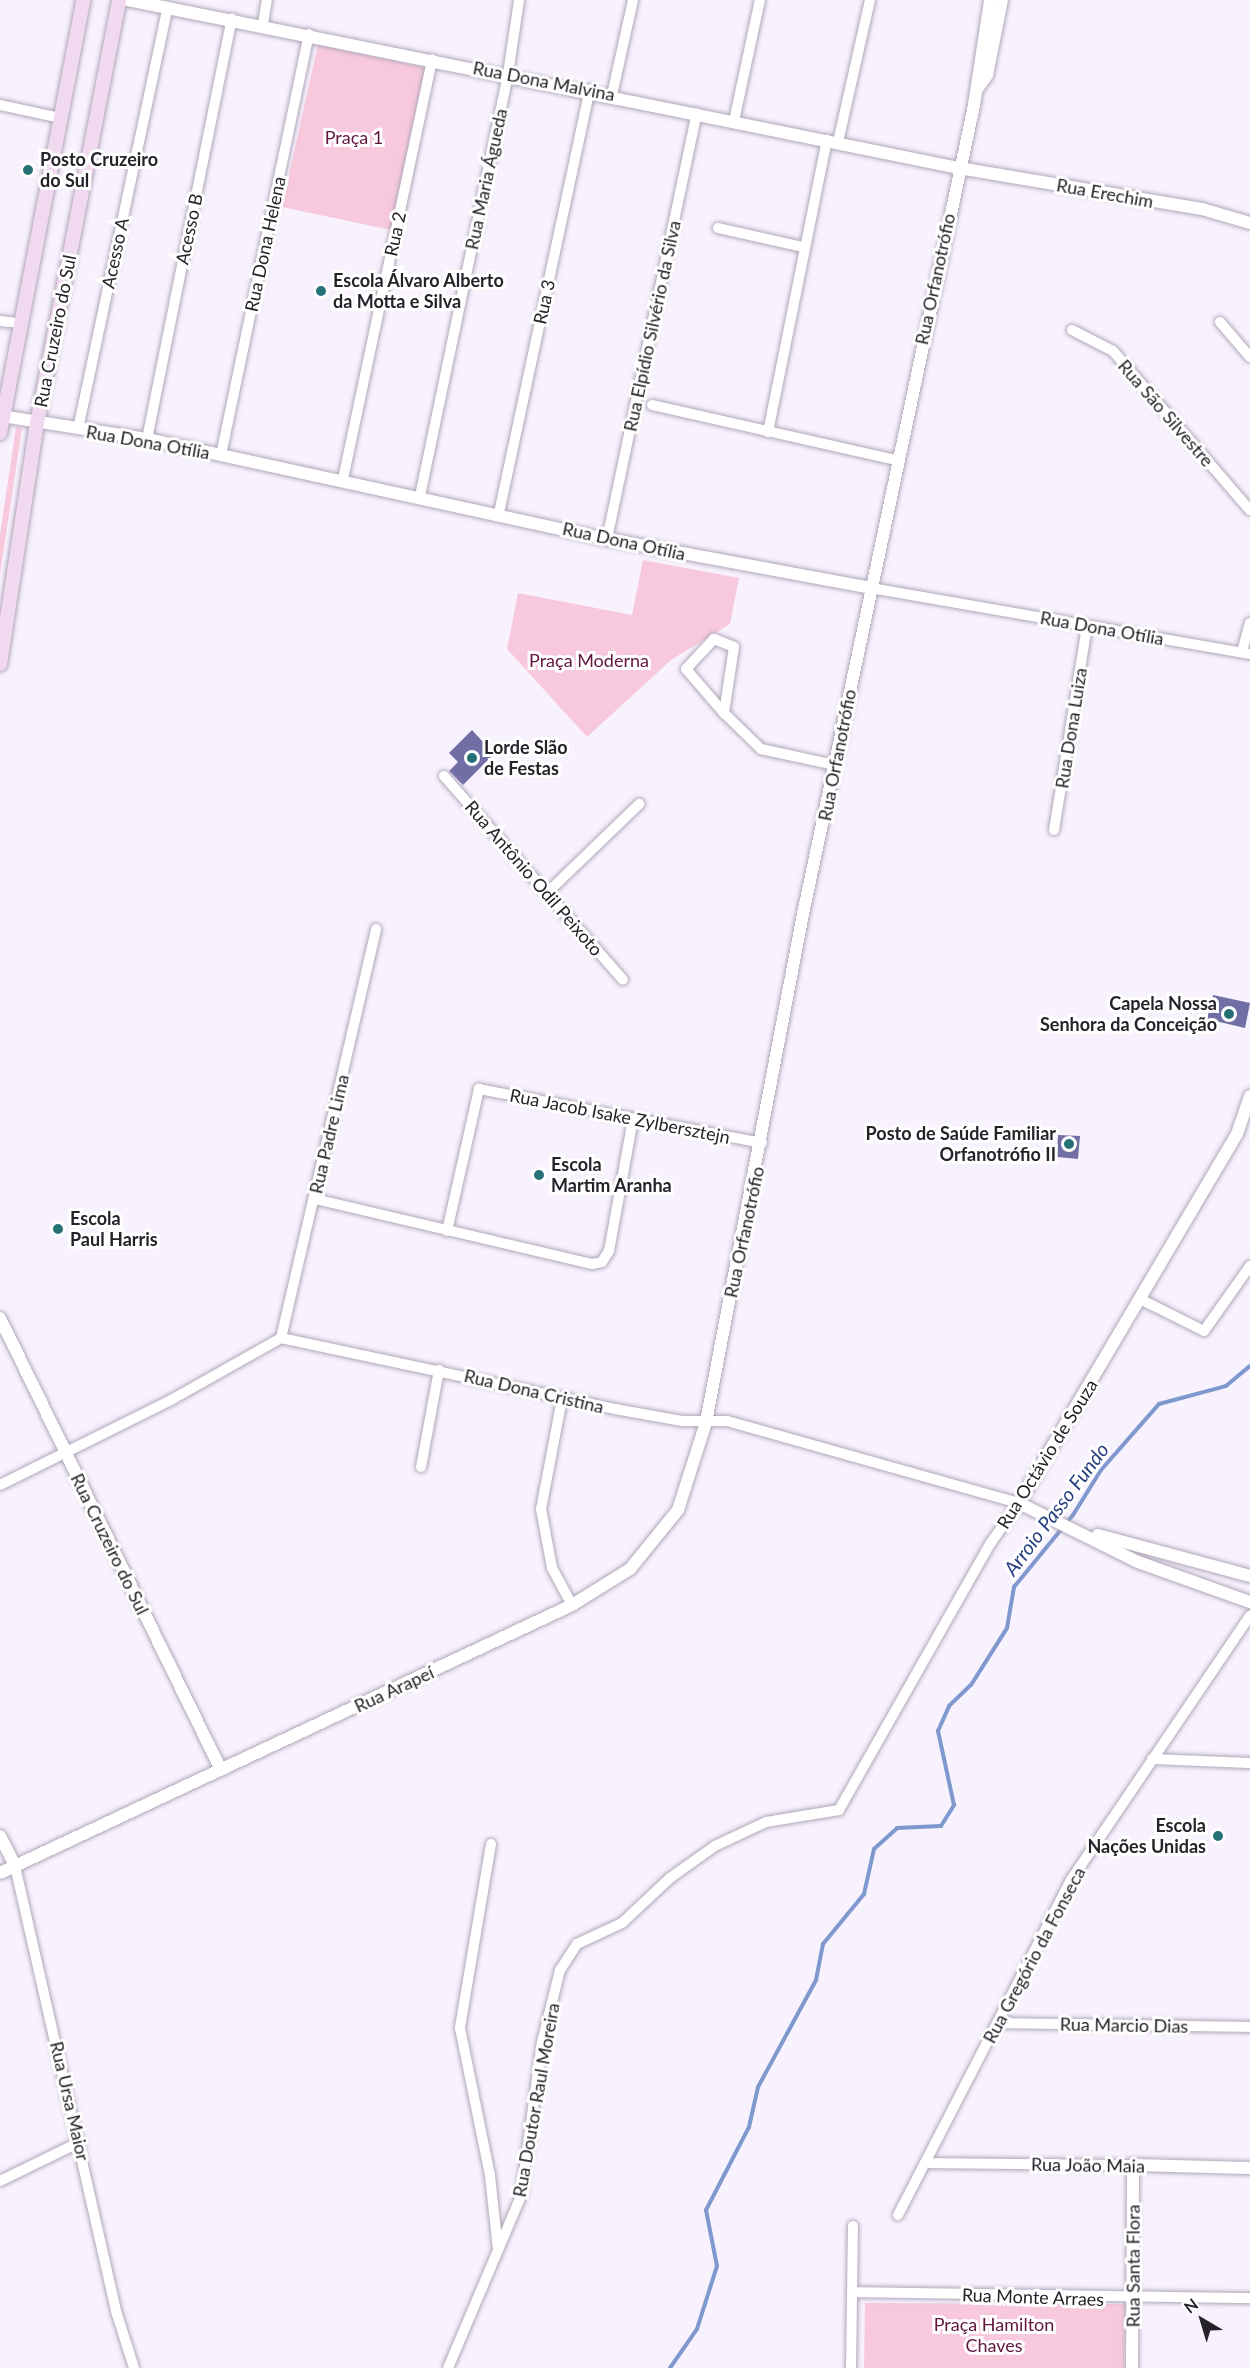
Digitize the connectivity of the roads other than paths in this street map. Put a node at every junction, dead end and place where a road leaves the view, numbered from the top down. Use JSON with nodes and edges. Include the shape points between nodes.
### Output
{"nodes":[{"id":1,"x":83,"y":0,"type":"edge"},
{"id":2,"x":119,"y":0,"type":"edge"},
{"id":3,"x":128,"y":0,"type":"edge"},
{"id":4,"x":267,"y":0,"type":"edge"},
{"id":5,"x":519,"y":0,"type":"edge"},
{"id":6,"x":633,"y":0,"type":"edge"},
{"id":7,"x":760,"y":0,"type":"edge"},
{"id":8,"x":870,"y":0,"type":"edge"},
{"id":9,"x":990,"y":0,"type":"edge"},
{"id":10,"x":1002,"y":0,"type":"edge"},
{"id":11,"x":168,"y":7,"type":"junction"},
{"id":12,"x":232,"y":18,"type":"junction"},
{"id":13,"x":263,"y":24,"type":"junction"},
{"id":14,"x":309,"y":34,"type":"junction"},
{"id":15,"x":432,"y":59,"type":"junction"},
{"id":16,"x":508,"y":74,"type":"junction"},
{"id":17,"x":590,"y":90,"type":"junction"},
{"id":18,"x":977,"y":90,"type":"junction"},
{"id":19,"x":612,"y":94,"type":"junction"},
{"id":20,"x":0,"y":105,"type":"edge"},
{"id":21,"x":697,"y":114,"type":"junction"},
{"id":22,"x":60,"y":118,"type":"junction"},
{"id":23,"x":734,"y":121,"type":"junction"},
{"id":24,"x":832,"y":141,"type":"junction"},
{"id":25,"x":960,"y":168,"type":"junction"},
{"id":26,"x":1250,"y":222,"type":"edge"},
{"id":27,"x":718,"y":228,"type":"dead end"},
{"id":28,"x":804,"y":247,"type":"junction"},
{"id":29,"x":0,"y":321,"type":"edge"},
{"id":30,"x":1220,"y":322,"type":"dead end"},
{"id":31,"x":20,"y":323,"type":"junction"},
{"id":32,"x":1072,"y":330,"type":"dead end"},
{"id":33,"x":1250,"y":357,"type":"edge"},
{"id":34,"x":652,"y":405,"type":"dead end"},
{"id":35,"x":1,"y":416,"type":"edge"},
{"id":36,"x":37,"y":423,"type":"junction"},
{"id":37,"x":78,"y":429,"type":"junction"},
{"id":38,"x":768,"y":432,"type":"junction"},
{"id":39,"x":0,"y":433,"type":"edge"},
{"id":40,"x":147,"y":440,"type":"junction"},
{"id":41,"x":220,"y":455,"type":"junction"},
{"id":42,"x":896,"y":460,"type":"junction"},
{"id":43,"x":343,"y":479,"type":"junction"},
{"id":44,"x":420,"y":496,"type":"junction"},
{"id":45,"x":1250,"y":510,"type":"edge"},
{"id":46,"x":499,"y":513,"type":"junction"},
{"id":47,"x":607,"y":539,"type":"junction"},
{"id":48,"x":871,"y":588,"type":"junction"},
{"id":49,"x":1250,"y":623,"type":"edge"},
{"id":50,"x":1087,"y":626,"type":"junction"},
{"id":51,"x":1246,"y":653,"type":"edge"},
{"id":52,"x":0,"y":664,"type":"edge"},
{"id":53,"x":724,"y":713,"type":"junction"},
{"id":54,"x":835,"y":765,"type":"junction"},
{"id":55,"x":444,"y":776,"type":"dead end"},
{"id":56,"x":639,"y":804,"type":"dead end"},
{"id":57,"x":1054,"y":830,"type":"dead end"},
{"id":58,"x":548,"y":892,"type":"junction"},
{"id":59,"x":376,"y":929,"type":"dead end"},
{"id":60,"x":623,"y":980,"type":"dead end"},
{"id":61,"x":1250,"y":1096,"type":"edge"},
{"id":62,"x":633,"y":1119,"type":"junction"},
{"id":63,"x":762,"y":1143,"type":"junction"},
{"id":64,"x":315,"y":1198,"type":"junction"},
{"id":65,"x":447,"y":1231,"type":"junction"},
{"id":66,"x":1250,"y":1266,"type":"edge"},
{"id":67,"x":1142,"y":1300,"type":"junction"},
{"id":68,"x":0,"y":1318,"type":"edge"},
{"id":69,"x":281,"y":1338,"type":"junction"},
{"id":70,"x":439,"y":1370,"type":"junction"},
{"id":71,"x":562,"y":1399,"type":"junction"},
{"id":72,"x":706,"y":1422,"type":"junction"},
{"id":73,"x":65,"y":1453,"type":"junction"},
{"id":74,"x":421,"y":1467,"type":"dead end"},
{"id":75,"x":0,"y":1485,"type":"edge"},
{"id":76,"x":1019,"y":1503,"type":"junction"},
{"id":77,"x":1088,"y":1533,"type":"junction"},
{"id":78,"x":1250,"y":1576,"type":"edge"},
{"id":79,"x":1250,"y":1602,"type":"edge"},
{"id":80,"x":572,"y":1605,"type":"junction"},
{"id":81,"x":1250,"y":1616,"type":"edge"},
{"id":82,"x":1152,"y":1759,"type":"junction"},
{"id":83,"x":1250,"y":1763,"type":"edge"},
{"id":84,"x":221,"y":1770,"type":"junction"},
{"id":85,"x":839,"y":1810,"type":"joint"},
{"id":86,"x":0,"y":1836,"type":"edge"},
{"id":87,"x":490,"y":1844,"type":"dead end"},
{"id":88,"x":15,"y":1866,"type":"junction"},
{"id":89,"x":0,"y":1873,"type":"edge"},
{"id":90,"x":999,"y":2023,"type":"junction"},
{"id":91,"x":1250,"y":2026,"type":"edge"},
{"id":92,"x":80,"y":2142,"type":"junction"},
{"id":93,"x":925,"y":2163,"type":"junction"},
{"id":94,"x":1133,"y":2165,"type":"junction"},
{"id":95,"x":1250,"y":2168,"type":"edge"},
{"id":96,"x":0,"y":2181,"type":"edge"},
{"id":97,"x":898,"y":2215,"type":"dead end"},
{"id":98,"x":853,"y":2226,"type":"dead end"},
{"id":99,"x":498,"y":2254,"type":"junction"},
{"id":100,"x":852,"y":2292,"type":"junction"},
{"id":101,"x":1250,"y":2298,"type":"edge"},
{"id":102,"x":1133,"y":2299,"type":"junction"},
{"id":103,"x":134,"y":2368,"type":"edge"},
{"id":104,"x":448,"y":2368,"type":"edge"},
{"id":105,"x":851,"y":2368,"type":"edge"},
{"id":106,"x":1131,"y":2368,"type":"edge"}],
"edges":[{"from":1,"to":22,"type":"main road","name":"Rua Cruzeiro do Sul"},
{"from":2,"to":36,"type":"main road","name":"Rua Cruzeiro do Sul"},
{"from":3,"to":11,"type":"street","name":"Rua Dona Malvina"},
{"from":4,"to":13,"type":"street"},
{"from":5,"to":16,"type":"street","name":"Rua Maria Águeda"},
{"from":6,"to":19,"type":"street"},
{"from":7,"to":23,"type":"street"},
{"from":8,"to":24,"type":"street"},
{"from":9,"to":18,"type":"street","name":"Rua Orfanotrófio"},
{"from":10,"to":18,"type":"street","name":"Rua Orfanotrófio","via":[[987,75]]},
{"from":11,"to":12,"type":"street","name":"Rua Dona Malvina"},
{"from":11,"to":37,"type":"street","name":"Acesso A"},
{"from":12,"to":13,"type":"street","name":"Rua Dona Malvina"},
{"from":12,"to":40,"type":"street","name":"Acesso B"},
{"from":13,"to":14,"type":"street","name":"Rua Dona Malvina"},
{"from":14,"to":15,"type":"street","name":"Rua Dona Malvina"},
{"from":14,"to":41,"type":"street","name":"Rua Dona Helena"},
{"from":15,"to":16,"type":"street","name":"Rua Dona Malvina"},
{"from":15,"to":43,"type":"street","name":"Rua 2"},
{"from":16,"to":17,"type":"street","name":"Rua Dona Malvina"},
{"from":16,"to":44,"type":"street","name":"Rua Maria Águeda"},
{"from":17,"to":19,"type":"street","name":"Rua Dona Malvina"},
{"from":17,"to":46,"type":"street","name":"Rua 3"},
{"from":18,"to":25,"type":"street","name":"Rua Orfanotrófio"},
{"from":19,"to":21,"type":"street","name":"Rua Dona Malvina"},
{"from":20,"to":22,"type":"street"},
{"from":21,"to":23,"type":"street","name":"Rua Dona Malvina"},
{"from":21,"to":47,"type":"street","name":"Rua Elpídio Silvério da Silva"},
{"from":22,"to":31,"type":"main road","name":"Rua Cruzeiro do Sul"},
{"from":23,"to":24,"type":"street","name":"Rua Dona Malvina"},
{"from":24,"to":25,"type":"street","name":"Rua Dona Malvina"},
{"from":24,"to":28,"type":"street"},
{"from":25,"to":26,"type":"street","name":"Rua Erechim","via":[[1202,209]]},
{"from":25,"to":42,"type":"street","name":"Rua Orfanotrófio"},
{"from":27,"to":28,"type":"street"},
{"from":28,"to":38,"type":"street"},
{"from":29,"to":31,"type":"street"},
{"from":30,"to":33,"type":"street"},
{"from":31,"to":35,"type":"main road","name":"Rua Cruzeiro do Sul"},
{"from":32,"to":45,"type":"street","name":"Rua São Silvestre","via":[[1113,351]]},
{"from":34,"to":38,"type":"street"},
{"from":35,"to":36,"type":"street","name":"Rua Dona Otília"},
{"from":35,"to":39,"type":"main road","name":"Rua Cruzeiro do Sul"},
{"from":36,"to":37,"type":"street","name":"Rua Dona Otília"},
{"from":36,"to":52,"type":"main road","name":"Rua Cruzeiro do Sul"},
{"from":37,"to":40,"type":"street","name":"Rua Dona Otília"},
{"from":38,"to":42,"type":"street"},
{"from":40,"to":41,"type":"street","name":"Rua Dona Otília"},
{"from":41,"to":43,"type":"street","name":"Rua Dona Otília"},
{"from":42,"to":48,"type":"street","name":"Rua Orfanotrófio"},
{"from":43,"to":44,"type":"street","name":"Rua Dona Otília"},
{"from":44,"to":46,"type":"street","name":"Rua Dona Otília"},
{"from":46,"to":47,"type":"street","name":"Rua Dona Otília"},
{"from":47,"to":48,"type":"street","name":"Rua Dona Otília"},
{"from":48,"to":50,"type":"street","name":"Rua Dona Otília"},
{"from":48,"to":54,"type":"street","name":"Rua Orfanotrófio"},
{"from":49,"to":51,"type":"street"},
{"from":50,"to":51,"type":"street","name":"Rua Dona Otília"},
{"from":50,"to":57,"type":"street","name":"Rua Dona Luiza"},
{"from":53,"to":53,"type":"street","via":[[686,669],[714,639],[734,647]]},
{"from":53,"to":54,"type":"street","via":[[761,749]]},
{"from":54,"to":63,"type":"street","name":"Rua Orfanotrófio"},
{"from":55,"to":58,"type":"street","name":"Rua Antônio Odil Peixoto"},
{"from":56,"to":58,"type":"street"},
{"from":58,"to":60,"type":"street","name":"Rua Antônio Odil Peixoto"},
{"from":59,"to":64,"type":"street","name":"Rua Padre Lima"},
{"from":61,"to":67,"type":"street","name":"Rua Octávio de Souza","via":[[1237,1134]]},
{"from":62,"to":63,"type":"street","name":"Rua Jacob Isake Zylbersztejn"},
{"from":62,"to":65,"type":"street","name":"Rua Jacob Isake Zylbersztejn","via":[[479,1089]]},
{"from":62,"to":65,"type":"street","via":[[609,1251],[602,1262],[592,1264]]},
{"from":63,"to":72,"type":"street","name":"Rua Orfanotrófio"},
{"from":64,"to":65,"type":"street"},
{"from":64,"to":69,"type":"street","name":"Rua Padre Lima"},
{"from":66,"to":67,"type":"street","via":[[1204,1331]]},
{"from":67,"to":76,"type":"street","name":"Rua Octávio de Souza"},
{"from":68,"to":73,"type":"street","name":"Rua Cruzeiro do Sul"},
{"from":69,"to":70,"type":"street","name":"Rua Dona Cristina"},
{"from":69,"to":73,"type":"street"},
{"from":70,"to":71,"type":"street","name":"Rua Dona Cristina"},
{"from":70,"to":74,"type":"street"},
{"from":71,"to":72,"type":"street","name":"Rua Dona Cristina"},
{"from":71,"to":80,"type":"street","via":[[541,1509],[552,1568]]},
{"from":72,"to":76,"type":"street","name":"Rua Dona Cristina","via":[[727,1421]]},
{"from":72,"to":80,"type":"street","name":"Rua Arapeí","via":[[678,1510],[630,1569]]},
{"from":73,"to":75,"type":"street"},
{"from":73,"to":84,"type":"street","name":"Rua Cruzeiro do Sul"},
{"from":76,"to":77,"type":"street","name":"Rua Dona Cristina"},
{"from":76,"to":85,"type":"street","name":"Rua Octávio de Souza","via":[[990,1544]]},
{"from":77,"to":78,"type":"street","via":[[1142,1543]]},
{"from":77,"to":79,"type":"street","via":[[1138,1562]]},
{"from":80,"to":84,"type":"street","name":"Rua Arapeí"},
{"from":81,"to":82,"type":"street","name":"Rua Gregório da Fonseca"},
{"from":82,"to":83,"type":"street"},
{"from":82,"to":90,"type":"street","name":"Rua Gregório da Fonseca","via":[[1071,1880]]},
{"from":84,"to":88,"type":"street","name":"Rua Arapeí"},
{"from":85,"to":99,"type":"street","name":"Rua Doutor Raul Moreira","via":[[766,1822],[715,1846],[670,1878],[622,1923],[577,1944],[560,1970],[542,2042],[521,2196]]},
{"from":86,"to":88,"type":"street","name":"Rua Ursa Maior"},
{"from":87,"to":99,"type":"street","via":[[460,2028],[490,2176]]},
{"from":88,"to":89,"type":"street","name":"Rua Arapeí"},
{"from":88,"to":92,"type":"street","name":"Rua Ursa Maior"},
{"from":90,"to":91,"type":"street","name":"Rua Marcio Dias"},
{"from":90,"to":93,"type":"street","name":"Rua Gregório da Fonseca"},
{"from":92,"to":96,"type":"street"},
{"from":92,"to":103,"type":"street","name":"Rua Ursa Maior","via":[[117,2314]]},
{"from":93,"to":94,"type":"street","name":"Rua João Maia"},
{"from":93,"to":97,"type":"street","name":"Rua Gregório da Fonseca"},
{"from":94,"to":95,"type":"street","name":"Rua João Maia"},
{"from":94,"to":102,"type":"street","name":"Rua Santa Flora"},
{"from":98,"to":100,"type":"street"},
{"from":99,"to":104,"type":"street","name":"Rua Doutor Raul Moreira"},
{"from":100,"to":102,"type":"street","name":"Rua Monte Arraes"},
{"from":100,"to":105,"type":"street"},
{"from":101,"to":102,"type":"street","name":"Rua Monte Arraes"},
{"from":102,"to":106,"type":"street","name":"Rua Santa Flora"}]}
